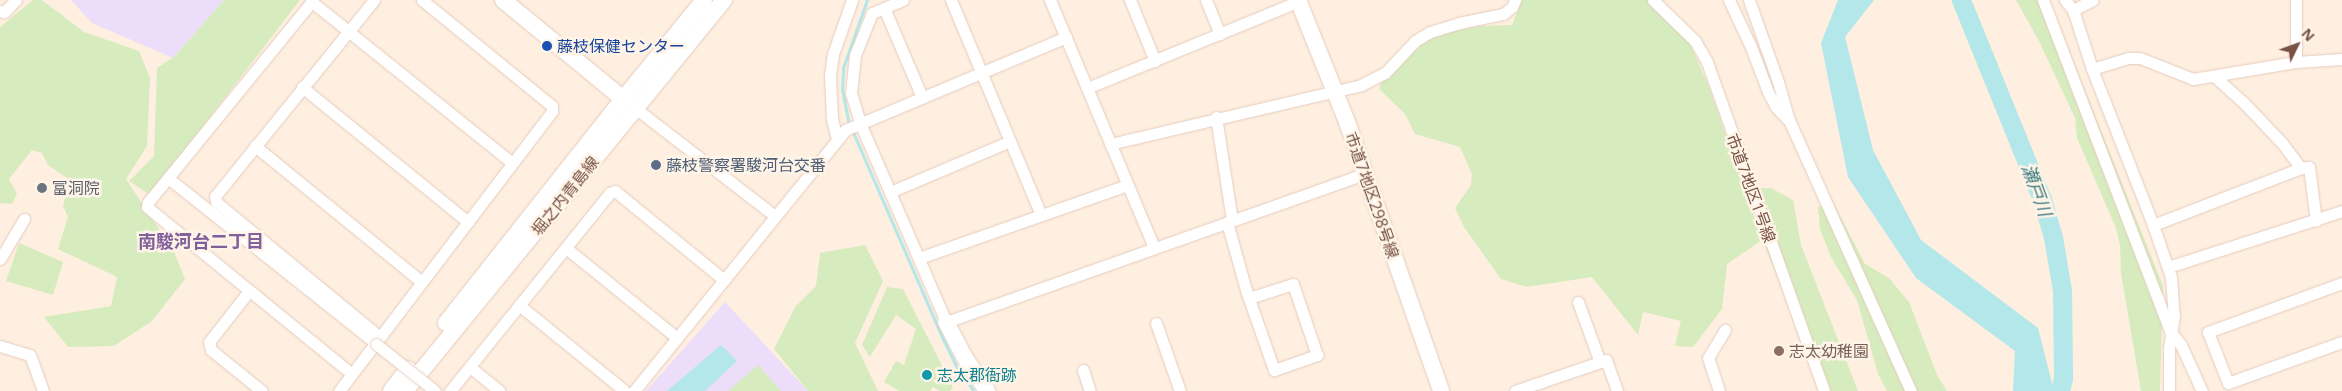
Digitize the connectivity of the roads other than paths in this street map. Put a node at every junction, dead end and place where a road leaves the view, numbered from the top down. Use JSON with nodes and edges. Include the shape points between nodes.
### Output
{"nodes":[{"id":1,"x":16,"y":0,"type":"edge"},
{"id":2,"x":374,"y":0,"type":"edge"},
{"id":3,"x":422,"y":0,"type":"edge"},
{"id":4,"x":502,"y":0,"type":"edge"},
{"id":5,"x":704,"y":0,"type":"edge"},
{"id":6,"x":724,"y":0,"type":"edge"},
{"id":7,"x":852,"y":0,"type":"edge"},
{"id":8,"x":903,"y":0,"type":"edge"},
{"id":9,"x":951,"y":0,"type":"edge"},
{"id":10,"x":1050,"y":0,"type":"edge"},
{"id":11,"x":1130,"y":0,"type":"edge"},
{"id":12,"x":1206,"y":0,"type":"edge"},
{"id":13,"x":1515,"y":0,"type":"edge"},
{"id":14,"x":1653,"y":0,"type":"edge"},
{"id":15,"x":1729,"y":0,"type":"edge"},
{"id":16,"x":1749,"y":0,"type":"edge"},
{"id":17,"x":2043,"y":0,"type":"edge"},
{"id":18,"x":2065,"y":0,"type":"edge"},
{"id":19,"x":2093,"y":0,"type":"edge"},
{"id":20,"x":2296,"y":0,"type":"edge"},
{"id":21,"x":312,"y":1,"type":"edge"},
{"id":22,"x":1299,"y":1,"type":"edge"},
{"id":23,"x":884,"y":8,"type":"junction"},
{"id":24,"x":2073,"y":10,"type":"junction"},
{"id":25,"x":0,"y":11,"type":"edge"},
{"id":26,"x":348,"y":31,"type":"junction"},
{"id":27,"x":1220,"y":34,"type":"junction"},
{"id":28,"x":1066,"y":37,"type":"junction"},
{"id":29,"x":2342,"y":59,"type":"edge"},
{"id":30,"x":1155,"y":61,"type":"junction"},
{"id":31,"x":2296,"y":62,"type":"junction"},
{"id":32,"x":2092,"y":69,"type":"junction"},
{"id":33,"x":982,"y":72,"type":"junction"},
{"id":34,"x":2214,"y":76,"type":"junction"},
{"id":35,"x":302,"y":88,"type":"junction"},
{"id":36,"x":1087,"y":88,"type":"junction"},
{"id":37,"x":1334,"y":90,"type":"junction"},
{"id":38,"x":922,"y":97,"type":"junction"},
{"id":39,"x":629,"y":104,"type":"junction"},
{"id":40,"x":1216,"y":117,"type":"junction"},
{"id":41,"x":1789,"y":120,"type":"junction"},
{"id":42,"x":859,"y":124,"type":"junction"},
{"id":43,"x":837,"y":139,"type":"junction"},
{"id":44,"x":1010,"y":141,"type":"junction"},
{"id":45,"x":1110,"y":144,"type":"junction"},
{"id":46,"x":255,"y":146,"type":"junction"},
{"id":47,"x":512,"y":164,"type":"junction"},
{"id":48,"x":2301,"y":168,"type":"junction"},
{"id":49,"x":1365,"y":174,"type":"junction"},
{"id":50,"x":168,"y":178,"type":"junction"},
{"id":51,"x":1127,"y":185,"type":"junction"},
{"id":52,"x":890,"y":192,"type":"junction"},
{"id":53,"x":1042,"y":215,"type":"junction"},
{"id":54,"x":775,"y":216,"type":"junction"},
{"id":55,"x":2341,"y":216,"type":"edge"},
{"id":56,"x":24,"y":219,"type":"dead end"},
{"id":57,"x":1230,"y":221,"type":"junction"},
{"id":58,"x":2316,"y":221,"type":"junction"},
{"id":59,"x":468,"y":222,"type":"junction"},
{"id":60,"x":2153,"y":225,"type":"junction"},
{"id":61,"x":566,"y":248,"type":"junction"},
{"id":62,"x":1154,"y":248,"type":"junction"},
{"id":63,"x":918,"y":258,"type":"junction"},
{"id":64,"x":0,"y":260,"type":"edge"},
{"id":65,"x":2168,"y":267,"type":"junction"},
{"id":66,"x":724,"y":280,"type":"junction"},
{"id":67,"x":422,"y":282,"type":"junction"},
{"id":68,"x":2342,"y":283,"type":"edge"},
{"id":69,"x":249,"y":290,"type":"junction"},
{"id":70,"x":1249,"y":298,"type":"junction"},
{"id":71,"x":1578,"y":302,"type":"dead end"},
{"id":72,"x":520,"y":305,"type":"junction"},
{"id":73,"x":946,"y":322,"type":"junction"},
{"id":74,"x":1156,"y":323,"type":"dead end"},
{"id":75,"x":1725,"y":330,"type":"dead end"},
{"id":76,"x":2170,"y":331,"type":"junction"},
{"id":77,"x":677,"y":338,"type":"junction"},
{"id":78,"x":378,"y":340,"type":"junction"},
{"id":79,"x":2342,"y":342,"type":"edge"},
{"id":80,"x":0,"y":346,"type":"edge"},
{"id":81,"x":1600,"y":362,"type":"junction"},
{"id":82,"x":470,"y":366,"type":"junction"},
{"id":83,"x":1083,"y":370,"type":"dead end"},
{"id":84,"x":352,"y":374,"type":"junction"},
{"id":85,"x":44,"y":391,"type":"edge"},
{"id":86,"x":262,"y":391,"type":"edge"},
{"id":87,"x":339,"y":391,"type":"edge"},
{"id":88,"x":391,"y":391,"type":"edge"},
{"id":89,"x":405,"y":391,"type":"edge"},
{"id":90,"x":435,"y":391,"type":"edge"},
{"id":91,"x":450,"y":391,"type":"edge"},
{"id":92,"x":500,"y":391,"type":"edge"},
{"id":93,"x":625,"y":391,"type":"edge"},
{"id":94,"x":634,"y":391,"type":"edge"},
{"id":95,"x":987,"y":391,"type":"edge"},
{"id":96,"x":1090,"y":391,"type":"edge"},
{"id":97,"x":1180,"y":391,"type":"edge"},
{"id":98,"x":1441,"y":391,"type":"edge"},
{"id":99,"x":1516,"y":391,"type":"edge"},
{"id":100,"x":1617,"y":391,"type":"edge"},
{"id":101,"x":1719,"y":391,"type":"edge"},
{"id":102,"x":1824,"y":391,"type":"edge"},
{"id":103,"x":1911,"y":391,"type":"edge"},
{"id":104,"x":2169,"y":391,"type":"edge"},
{"id":105,"x":2202,"y":391,"type":"edge"}],
"edges":[{"from":1,"to":25,"type":"street","via":[[4,12]]},
{"from":2,"to":26,"type":"street"},
{"from":3,"to":47,"type":"street","via":[[552,106],[552,111]]},
{"from":4,"to":39,"type":"main road"},
{"from":5,"to":39,"type":"main road","name":"堀之内青島線"},
{"from":6,"to":39,"type":"main road","name":"堀之内青島線"},
{"from":7,"to":43,"type":"street","via":[[833,54],[830,76],[832,119]]},
{"from":8,"to":23,"type":"street"},
{"from":9,"to":33,"type":"street"},
{"from":10,"to":28,"type":"street"},
{"from":11,"to":30,"type":"street"},
{"from":12,"to":27,"type":"street"},
{"from":13,"to":37,"type":"street","via":[[1503,14],[1459,22],[1430,32],[1415,41],[1385,73],[1361,86]]},
{"from":14,"to":102,"type":"street","name":"市道7地区1号線","via":[[1695,41],[1707,62]]},
{"from":15,"to":41,"type":"street","via":[[1768,92],[1776,107]]},
{"from":16,"to":41,"type":"street"},
{"from":17,"to":76,"type":"street"},
{"from":18,"to":24,"type":"street"},
{"from":19,"to":24,"type":"street"},
{"from":20,"to":31,"type":"street"},
{"from":21,"to":26,"type":"street"},
{"from":21,"to":50,"type":"street"},
{"from":22,"to":27,"type":"street"},
{"from":22,"to":37,"type":"main road","name":"市道7地区298号線"},
{"from":23,"to":38,"type":"street"},
{"from":23,"to":42,"type":"street","via":[[872,13],[855,55],[852,93]]},
{"from":24,"to":32,"type":"street"},
{"from":26,"to":35,"type":"street"},
{"from":26,"to":47,"type":"street"},
{"from":27,"to":30,"type":"street"},
{"from":28,"to":33,"type":"street"},
{"from":28,"to":36,"type":"street"},
{"from":29,"to":31,"type":"street"},
{"from":30,"to":36,"type":"street"},
{"from":31,"to":34,"type":"street"},
{"from":32,"to":34,"type":"street","via":[[2128,58],[2140,58],[2193,79]]},
{"from":32,"to":60,"type":"street"},
{"from":33,"to":38,"type":"street"},
{"from":33,"to":44,"type":"street"},
{"from":34,"to":48,"type":"street","via":[[2244,103]]},
{"from":35,"to":46,"type":"street"},
{"from":35,"to":59,"type":"street"},
{"from":36,"to":45,"type":"street"},
{"from":37,"to":40,"type":"street"},
{"from":37,"to":49,"type":"main road","name":"市道7地区298号線"},
{"from":38,"to":42,"type":"street"},
{"from":39,"to":54,"type":"street"},
{"from":39,"to":88,"type":"main road","name":"堀之内青島線"},
{"from":39,"to":89,"type":"main road","name":"堀之内青島線"},
{"from":40,"to":45,"type":"street"},
{"from":40,"to":57,"type":"street"},
{"from":41,"to":103,"type":"street"},
{"from":42,"to":43,"type":"street","via":[[845,130]]},
{"from":42,"to":52,"type":"street"},
{"from":43,"to":54,"type":"street"},
{"from":44,"to":52,"type":"street"},
{"from":44,"to":53,"type":"street"},
{"from":45,"to":51,"type":"street"},
{"from":46,"to":67,"type":"street"},
{"from":46,"to":78,"type":"street","via":[[215,196],[216,202]]},
{"from":47,"to":59,"type":"street"},
{"from":48,"to":58,"type":"street","via":[[2309,167]]},
{"from":48,"to":60,"type":"street"},
{"from":49,"to":57,"type":"street"},
{"from":49,"to":98,"type":"main road","name":"市道7地区298号線"},
{"from":50,"to":69,"type":"street","via":[[147,207]]},
{"from":50,"to":78,"type":"street"},
{"from":51,"to":53,"type":"street"},
{"from":51,"to":62,"type":"street"},
{"from":52,"to":63,"type":"street"},
{"from":53,"to":63,"type":"street"},
{"from":54,"to":66,"type":"street"},
{"from":55,"to":58,"type":"street"},
{"from":56,"to":64,"type":"street"},
{"from":57,"to":62,"type":"street"},
{"from":57,"to":70,"type":"street"},
{"from":58,"to":65,"type":"street"},
{"from":59,"to":67,"type":"street"},
{"from":60,"to":65,"type":"street"},
{"from":61,"to":66,"type":"street","via":[[610,193],[615,192]]},
{"from":61,"to":72,"type":"street"},
{"from":61,"to":77,"type":"street"},
{"from":62,"to":73,"type":"street"},
{"from":63,"to":73,"type":"street"},
{"from":65,"to":76,"type":"street","via":[[2174,316]]},
{"from":66,"to":77,"type":"street"},
{"from":67,"to":78,"type":"street"},
{"from":68,"to":79,"type":"street","via":[[2208,332],[2228,383]]},
{"from":69,"to":84,"type":"street"},
{"from":69,"to":86,"type":"street","via":[[209,342],[211,350]]},
{"from":70,"to":70,"type":"street","via":[[1293,284],[1317,354],[1274,370]]},
{"from":71,"to":81,"type":"street"},
{"from":72,"to":82,"type":"street"},
{"from":72,"to":93,"type":"street"},
{"from":73,"to":95,"type":"main road"},
{"from":74,"to":97,"type":"street"},
{"from":75,"to":101,"type":"street","via":[[1708,358]]},
{"from":76,"to":104,"type":"street"},
{"from":76,"to":105,"type":"street","via":[[2181,345]]},
{"from":77,"to":94,"type":"street"},
{"from":78,"to":84,"type":"street"},
{"from":78,"to":90,"type":"street","bridge":true},
{"from":80,"to":85,"type":"street","via":[[30,355]]},
{"from":81,"to":99,"type":"street"},
{"from":81,"to":100,"type":"street","via":[[1606,360]]},
{"from":82,"to":91,"type":"street"},
{"from":82,"to":92,"type":"street"},
{"from":83,"to":96,"type":"street"},
{"from":84,"to":87,"type":"street"}]}
